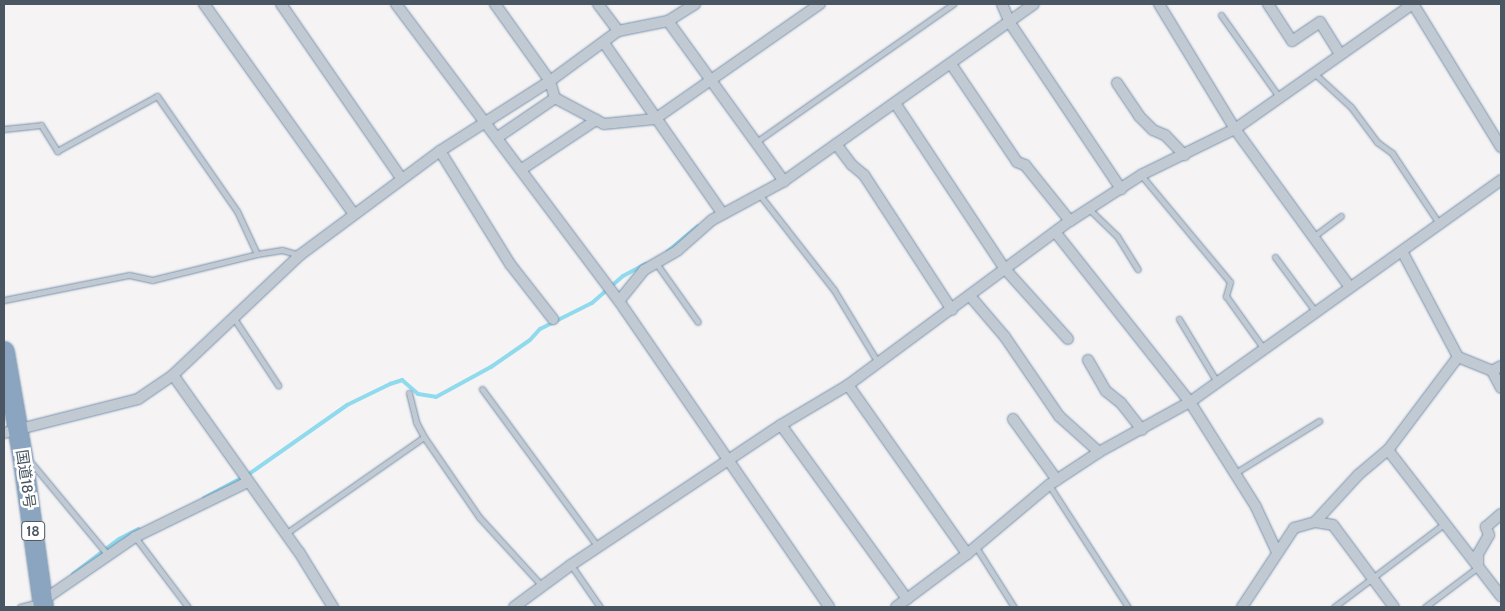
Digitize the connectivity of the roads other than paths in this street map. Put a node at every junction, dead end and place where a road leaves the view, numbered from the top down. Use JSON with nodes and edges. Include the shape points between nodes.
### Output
{"nodes":[{"id":1,"x":204,"y":4,"type":"edge"},
{"id":2,"x":281,"y":4,"type":"edge"},
{"id":3,"x":396,"y":4,"type":"edge"},
{"id":4,"x":494,"y":4,"type":"edge"},
{"id":5,"x":598,"y":4,"type":"edge"},
{"id":6,"x":695,"y":4,"type":"edge"},
{"id":7,"x":820,"y":4,"type":"edge"},
{"id":8,"x":953,"y":4,"type":"edge"},
{"id":9,"x":1002,"y":4,"type":"edge"},
{"id":10,"x":1034,"y":4,"type":"edge"},
{"id":11,"x":1159,"y":4,"type":"edge"},
{"id":12,"x":1268,"y":4,"type":"edge"},
{"id":13,"x":1413,"y":4,"type":"edge"},
{"id":14,"x":1221,"y":15,"type":"dead end"},
{"id":15,"x":668,"y":21,"type":"junction"},
{"id":16,"x":1010,"y":23,"type":"junction"},
{"id":17,"x":618,"y":31,"type":"junction"},
{"id":18,"x":604,"y":43,"type":"junction"},
{"id":19,"x":1340,"y":54,"type":"junction"},
{"id":20,"x":951,"y":64,"type":"junction"},
{"id":21,"x":1313,"y":73,"type":"junction"},
{"id":22,"x":550,"y":81,"type":"junction"},
{"id":23,"x":711,"y":81,"type":"junction"},
{"id":24,"x":1117,"y":83,"type":"dead end"},
{"id":25,"x":1279,"y":97,"type":"junction"},
{"id":26,"x":555,"y":98,"type":"junction"},
{"id":27,"x":895,"y":103,"type":"junction"},
{"id":28,"x":485,"y":119,"type":"junction"},
{"id":29,"x":655,"y":119,"type":"junction"},
{"id":30,"x":596,"y":120,"type":"junction"},
{"id":31,"x":1235,"y":128,"type":"junction"},
{"id":32,"x":4,"y":129,"type":"edge"},
{"id":33,"x":498,"y":137,"type":"junction"},
{"id":34,"x":756,"y":142,"type":"junction"},
{"id":35,"x":836,"y":144,"type":"junction"},
{"id":36,"x":1501,"y":147,"type":"edge"},
{"id":37,"x":440,"y":151,"type":"junction"},
{"id":38,"x":1184,"y":155,"type":"junction"},
{"id":39,"x":522,"y":169,"type":"junction"},
{"id":40,"x":1141,"y":175,"type":"junction"},
{"id":41,"x":401,"y":178,"type":"junction"},
{"id":42,"x":1501,"y":180,"type":"edge"},
{"id":43,"x":784,"y":181,"type":"junction"},
{"id":44,"x":1121,"y":189,"type":"junction"},
{"id":45,"x":759,"y":194,"type":"junction"},
{"id":46,"x":1089,"y":209,"type":"junction"},
{"id":47,"x":353,"y":213,"type":"junction"},
{"id":48,"x":723,"y":214,"type":"junction"},
{"id":49,"x":1340,"y":216,"type":"dead end"},
{"id":50,"x":1070,"y":221,"type":"junction"},
{"id":51,"x":1440,"y":226,"type":"junction"},
{"id":52,"x":1056,"y":233,"type":"junction"},
{"id":53,"x":1313,"y":237,"type":"junction"},
{"id":54,"x":1403,"y":253,"type":"junction"},
{"id":55,"x":257,"y":254,"type":"junction"},
{"id":56,"x":300,"y":255,"type":"junction"},
{"id":57,"x":1275,"y":257,"type":"dead end"},
{"id":58,"x":656,"y":263,"type":"junction"},
{"id":59,"x":1005,"y":269,"type":"junction"},
{"id":60,"x":1138,"y":269,"type":"dead end"},
{"id":61,"x":1349,"y":286,"type":"junction"},
{"id":62,"x":970,"y":296,"type":"junction"},
{"id":63,"x":4,"y":300,"type":"edge"},
{"id":64,"x":619,"y":300,"type":"junction"},
{"id":65,"x":952,"y":310,"type":"junction"},
{"id":66,"x":1315,"y":311,"type":"junction"},
{"id":67,"x":232,"y":317,"type":"junction"},
{"id":68,"x":553,"y":319,"type":"dead end"},
{"id":69,"x":1179,"y":319,"type":"dead end"},
{"id":70,"x":698,"y":322,"type":"dead end"},
{"id":71,"x":1068,"y":339,"type":"dead end"},
{"id":72,"x":1264,"y":349,"type":"junction"},
{"id":73,"x":4,"y":351,"type":"edge"},
{"id":74,"x":1458,"y":358,"type":"junction"},
{"id":75,"x":1088,"y":360,"type":"dead end"},
{"id":76,"x":877,"y":361,"type":"junction"},
{"id":77,"x":1497,"y":369,"type":"edge"},
{"id":78,"x":173,"y":375,"type":"junction"},
{"id":79,"x":1217,"y":383,"type":"junction"},
{"id":80,"x":278,"y":385,"type":"dead end"},
{"id":81,"x":848,"y":385,"type":"junction"},
{"id":82,"x":1501,"y":388,"type":"edge"},
{"id":83,"x":482,"y":389,"type":"dead end"},
{"id":84,"x":409,"y":393,"type":"dead end"},
{"id":85,"x":1190,"y":402,"type":"junction"},
{"id":86,"x":1013,"y":419,"type":"dead end"},
{"id":87,"x":1319,"y":421,"type":"dead end"},
{"id":88,"x":780,"y":425,"type":"junction"},
{"id":89,"x":1142,"y":430,"type":"junction"},
{"id":90,"x":10,"y":431,"type":"edge"},
{"id":91,"x":424,"y":436,"type":"junction"},
{"id":92,"x":1388,"y":450,"type":"junction"},
{"id":93,"x":1099,"y":452,"type":"junction"},
{"id":94,"x":22,"y":455,"type":"junction"},
{"id":95,"x":728,"y":462,"type":"junction"},
{"id":96,"x":1234,"y":474,"type":"junction"},
{"id":97,"x":248,"y":482,"type":"junction"},
{"id":98,"x":1053,"y":482,"type":"junction"},
{"id":99,"x":1501,"y":514,"type":"edge"},
{"id":100,"x":1315,"y":522,"type":"junction"},
{"id":101,"x":1445,"y":522,"type":"junction"},
{"id":102,"x":285,"y":534,"type":"junction"},
{"id":103,"x":135,"y":537,"type":"junction"},
{"id":104,"x":598,"y":546,"type":"junction"},
{"id":105,"x":972,"y":550,"type":"junction"},
{"id":106,"x":1276,"y":552,"type":"junction"},
{"id":107,"x":108,"y":555,"type":"junction"},
{"id":108,"x":571,"y":565,"type":"junction"},
{"id":109,"x":1478,"y":567,"type":"junction"},
{"id":110,"x":1372,"y":578,"type":"junction"},
{"id":111,"x":541,"y":585,"type":"junction"},
{"id":112,"x":1501,"y":596,"type":"edge"},
{"id":113,"x":908,"y":603,"type":"edge"},
{"id":114,"x":42,"y":604,"type":"edge"},
{"id":115,"x":20,"y":607,"type":"edge"},
{"id":116,"x":188,"y":607,"type":"edge"},
{"id":117,"x":333,"y":607,"type":"edge"},
{"id":118,"x":514,"y":607,"type":"edge"},
{"id":119,"x":600,"y":607,"type":"edge"},
{"id":120,"x":829,"y":607,"type":"edge"},
{"id":121,"x":896,"y":607,"type":"edge"},
{"id":122,"x":1014,"y":607,"type":"edge"},
{"id":123,"x":1128,"y":607,"type":"edge"},
{"id":124,"x":1242,"y":607,"type":"edge"},
{"id":125,"x":1334,"y":607,"type":"edge"},
{"id":126,"x":1394,"y":607,"type":"edge"},
{"id":127,"x":1425,"y":607,"type":"edge"}],
"edges":[{"from":1,"to":47,"type":"street"},
{"from":2,"to":41,"type":"street"},
{"from":3,"to":28,"type":"street"},
{"from":4,"to":22,"type":"street"},
{"from":5,"to":17,"type":"street"},
{"from":6,"to":15,"type":"street"},
{"from":7,"to":23,"type":"street"},
{"from":8,"to":34,"type":"lane"},
{"from":9,"to":16,"type":"street"},
{"from":10,"to":16,"type":"street"},
{"from":11,"to":31,"type":"street"},
{"from":12,"to":19,"type":"street","via":[[1292,41],[1320,22]]},
{"from":13,"to":19,"type":"street"},
{"from":13,"to":36,"type":"street"},
{"from":14,"to":25,"type":"lane"},
{"from":15,"to":17,"type":"street"},
{"from":15,"to":23,"type":"street"},
{"from":16,"to":20,"type":"street"},
{"from":16,"to":44,"type":"street"},
{"from":17,"to":18,"type":"street"},
{"from":18,"to":22,"type":"street"},
{"from":18,"to":29,"type":"street"},
{"from":19,"to":21,"type":"street"},
{"from":20,"to":27,"type":"street"},
{"from":20,"to":50,"type":"street","via":[[1017,162],[1025,166]]},
{"from":21,"to":25,"type":"street"},
{"from":21,"to":51,"type":"lane","via":[[1351,108],[1377,142],[1392,153]]},
{"from":22,"to":26,"type":"street"},
{"from":22,"to":28,"type":"street"},
{"from":23,"to":29,"type":"street"},
{"from":23,"to":34,"type":"street"},
{"from":24,"to":38,"type":"street","via":[[1139,116],[1153,130],[1165,135]]},
{"from":25,"to":31,"type":"street"},
{"from":26,"to":30,"type":"street"},
{"from":26,"to":33,"type":"street"},
{"from":27,"to":35,"type":"street"},
{"from":27,"to":59,"type":"street"},
{"from":28,"to":33,"type":"street"},
{"from":28,"to":37,"type":"street"},
{"from":29,"to":30,"type":"street","via":[[604,124]]},
{"from":29,"to":48,"type":"street"},
{"from":30,"to":39,"type":"street"},
{"from":31,"to":38,"type":"street"},
{"from":31,"to":53,"type":"street"},
{"from":32,"to":55,"type":"lane","via":[[41,125],[57,151],[157,96],[237,212]]},
{"from":33,"to":39,"type":"street"},
{"from":34,"to":43,"type":"street"},
{"from":35,"to":43,"type":"street"},
{"from":35,"to":65,"type":"street","via":[[864,175]]},
{"from":37,"to":41,"type":"street"},
{"from":37,"to":68,"type":"street","via":[[510,264]]},
{"from":38,"to":40,"type":"street"},
{"from":39,"to":64,"type":"street"},
{"from":40,"to":44,"type":"street"},
{"from":40,"to":72,"type":"lane","via":[[1230,282],[1226,296]]},
{"from":41,"to":47,"type":"street"},
{"from":42,"to":51,"type":"street"},
{"from":43,"to":45,"type":"street"},
{"from":44,"to":46,"type":"street"},
{"from":45,"to":48,"type":"street"},
{"from":45,"to":76,"type":"lane","via":[[834,290]]},
{"from":46,"to":50,"type":"street"},
{"from":46,"to":60,"type":"lane","via":[[1117,236]]},
{"from":47,"to":56,"type":"street"},
{"from":48,"to":58,"type":"street"},
{"from":49,"to":53,"type":"lane"},
{"from":50,"to":52,"type":"street"},
{"from":51,"to":54,"type":"street"},
{"from":52,"to":59,"type":"street"},
{"from":52,"to":85,"type":"street"},
{"from":53,"to":61,"type":"street"},
{"from":54,"to":61,"type":"street"},
{"from":54,"to":74,"type":"street"},
{"from":55,"to":56,"type":"lane","via":[[282,250]]},
{"from":55,"to":63,"type":"lane","via":[[152,280],[128,275]]},
{"from":56,"to":67,"type":"street"},
{"from":57,"to":66,"type":"lane"},
{"from":58,"to":64,"type":"street","via":[[644,270]]},
{"from":58,"to":70,"type":"lane"},
{"from":59,"to":62,"type":"street"},
{"from":59,"to":71,"type":"street"},
{"from":61,"to":66,"type":"street"},
{"from":62,"to":65,"type":"street"},
{"from":62,"to":93,"type":"street","via":[[1004,337],[1059,416]]},
{"from":64,"to":95,"type":"street"},
{"from":65,"to":76,"type":"street"},
{"from":66,"to":72,"type":"street"},
{"from":67,"to":78,"type":"street"},
{"from":67,"to":80,"type":"lane"},
{"from":69,"to":79,"type":"lane"},
{"from":72,"to":79,"type":"street"},
{"from":73,"to":90,"type":"highway","name":"国道18号","number":"18"},
{"from":74,"to":77,"type":"street"},
{"from":74,"to":92,"type":"street"},
{"from":75,"to":89,"type":"street","via":[[1106,391],[1121,403]]},
{"from":76,"to":81,"type":"street"},
{"from":77,"to":82,"type":"street"},
{"from":78,"to":90,"type":"street","via":[[138,398]]},
{"from":78,"to":97,"type":"street"},
{"from":79,"to":85,"type":"street"},
{"from":81,"to":88,"type":"street"},
{"from":81,"to":105,"type":"street"},
{"from":83,"to":104,"type":"lane"},
{"from":84,"to":91,"type":"lane","via":[[416,422]]},
{"from":85,"to":89,"type":"street"},
{"from":85,"to":96,"type":"street"},
{"from":86,"to":98,"type":"street"},
{"from":87,"to":96,"type":"lane"},
{"from":88,"to":95,"type":"street"},
{"from":88,"to":113,"type":"street"},
{"from":89,"to":93,"type":"street"},
{"from":90,"to":94,"type":"highway","name":"国道18号","number":"18"},
{"from":91,"to":102,"type":"lane"},
{"from":91,"to":111,"type":"lane","via":[[479,516]]},
{"from":92,"to":100,"type":"street","via":[[1358,476]]},
{"from":92,"to":101,"type":"street"},
{"from":93,"to":98,"type":"street"},
{"from":94,"to":107,"type":"lane","via":[[36,467]]},
{"from":94,"to":114,"type":"highway","name":"国道18号","number":"18"},
{"from":95,"to":104,"type":"street"},
{"from":95,"to":120,"type":"street"},
{"from":96,"to":106,"type":"street","via":[[1256,507]]},
{"from":97,"to":102,"type":"street"},
{"from":97,"to":103,"type":"street"},
{"from":98,"to":105,"type":"street"},
{"from":98,"to":123,"type":"lane"},
{"from":99,"to":109,"type":"street","via":[[1486,527],[1489,535],[1478,554]]},
{"from":100,"to":106,"type":"street","via":[[1294,528]]},
{"from":100,"to":110,"type":"street","via":[[1333,525]]},
{"from":101,"to":109,"type":"street"},
{"from":101,"to":110,"type":"lane"},
{"from":102,"to":117,"type":"street"},
{"from":103,"to":107,"type":"street"},
{"from":103,"to":116,"type":"lane"},
{"from":104,"to":108,"type":"street"},
{"from":105,"to":113,"type":"street"},
{"from":105,"to":122,"type":"lane"},
{"from":106,"to":124,"type":"street"},
{"from":107,"to":114,"type":"street"},
{"from":108,"to":111,"type":"street"},
{"from":108,"to":119,"type":"lane"},
{"from":109,"to":112,"type":"street"},
{"from":109,"to":127,"type":"lane"},
{"from":110,"to":125,"type":"lane"},
{"from":110,"to":126,"type":"street"},
{"from":111,"to":118,"type":"street"},
{"from":113,"to":121,"type":"street"},
{"from":114,"to":115,"type":"lane"}]}
